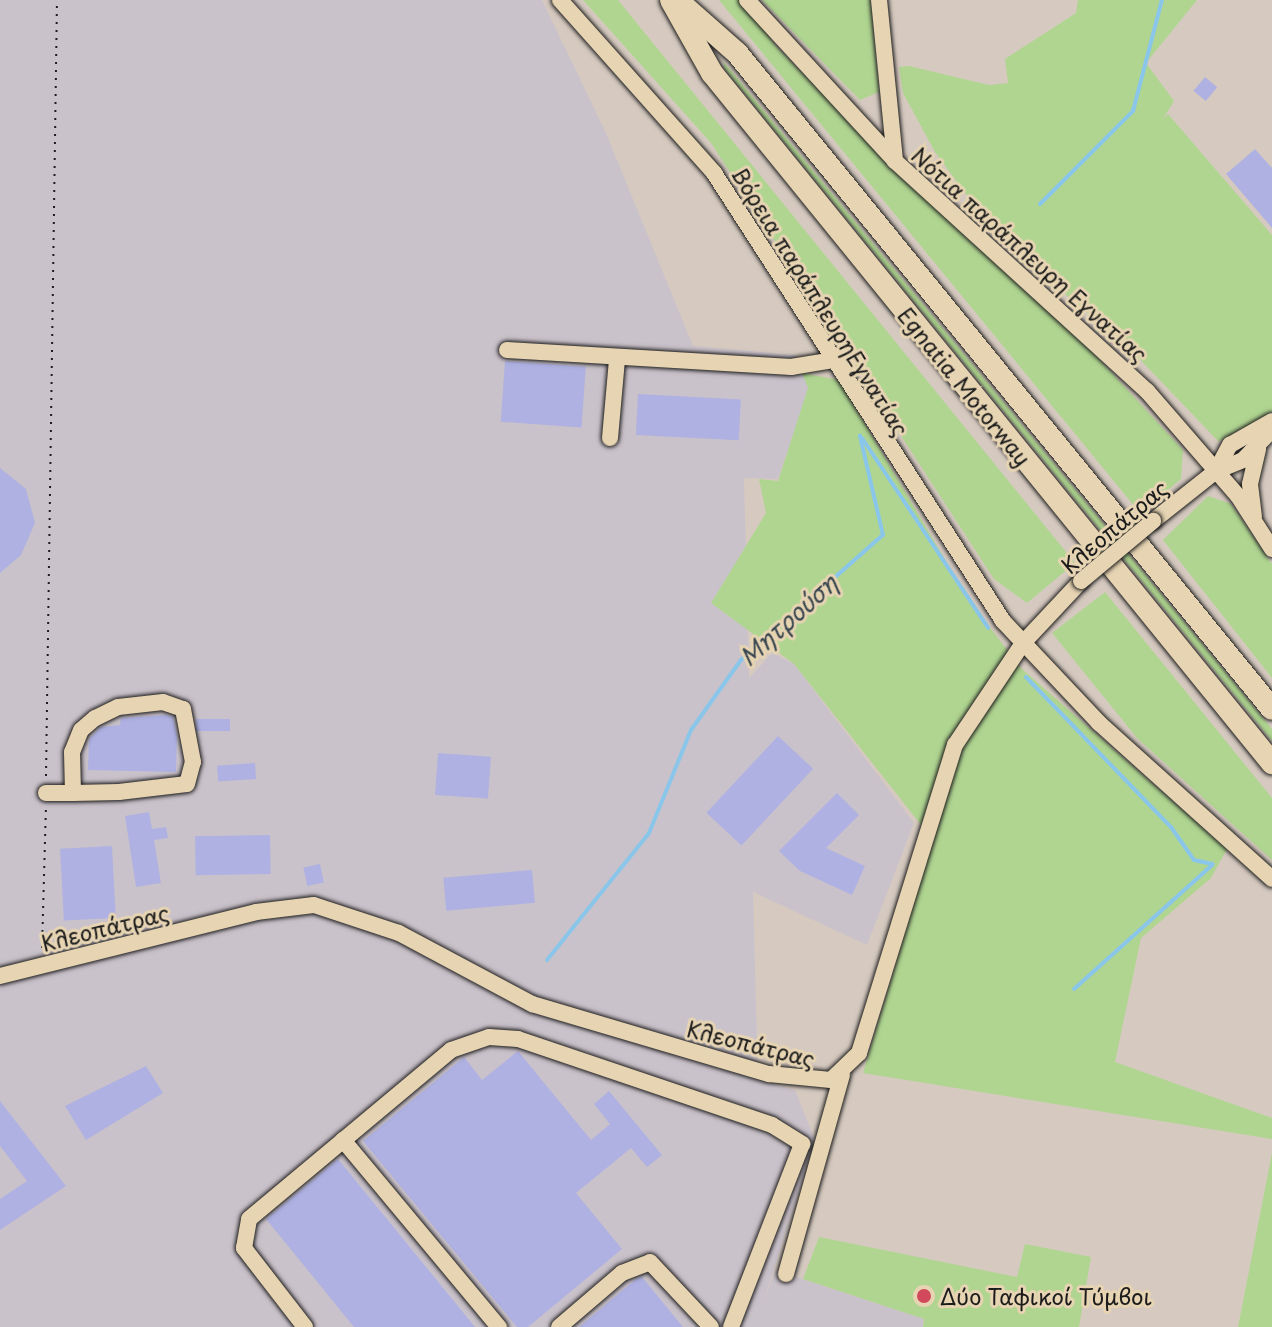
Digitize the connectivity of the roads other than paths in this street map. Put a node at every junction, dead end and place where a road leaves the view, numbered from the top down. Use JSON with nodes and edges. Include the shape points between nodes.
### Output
{"nodes":[{"id":1,"x":560,"y":0,"type":"edge"},
{"id":2,"x":671,"y":0,"type":"edge"},
{"id":3,"x":677,"y":0,"type":"edge"},
{"id":4,"x":747,"y":0,"type":"edge"},
{"id":5,"x":879,"y":0,"type":"edge"},
{"id":6,"x":895,"y":161,"type":"junction"},
{"id":7,"x":507,"y":350,"type":"dead end"},
{"id":8,"x":617,"y":360,"type":"junction"},
{"id":9,"x":834,"y":360,"type":"junction"},
{"id":10,"x":1272,"y":421,"type":"edge"},
{"id":11,"x":1272,"y":430,"type":"edge"},
{"id":12,"x":1185,"y":433,"type":"junction"},
{"id":13,"x":610,"y":438,"type":"dead end"},
{"id":14,"x":1237,"y":439,"type":"junction"},
{"id":15,"x":1259,"y":446,"type":"junction"},
{"id":16,"x":1216,"y":471,"type":"junction"},
{"id":17,"x":1255,"y":522,"type":"junction"},
{"id":18,"x":1272,"y":549,"type":"edge"},
{"id":19,"x":1023,"y":643,"type":"junction"},
{"id":20,"x":1272,"y":709,"type":"edge"},
{"id":21,"x":1272,"y":763,"type":"edge"},
{"id":22,"x":46,"y":793,"type":"road end"},
{"id":23,"x":73,"y":793,"type":"junction"},
{"id":24,"x":1272,"y":879,"type":"edge"},
{"id":25,"x":0,"y":976,"type":"edge"},
{"id":26,"x":842,"y":1075,"type":"junction"},
{"id":27,"x":343,"y":1140,"type":"junction"},
{"id":28,"x":786,"y":1274,"type":"dead end"},
{"id":29,"x":305,"y":1327,"type":"edge"},
{"id":30,"x":499,"y":1327,"type":"edge"},
{"id":31,"x":559,"y":1327,"type":"edge"},
{"id":32,"x":711,"y":1327,"type":"edge"},
{"id":33,"x":731,"y":1327,"type":"edge"}],
"edges":[{"from":1,"to":9,"type":"street","name":"Βόρεια παράπλευρηΕγνατίας","via":[[714,173]]},
{"from":2,"to":21,"type":"highway","name":"Egnatia Motorway","via":[[712,73]]},
{"from":3,"to":20,"type":"highway","name":"Egnatia Motorway","via":[[737,53]]},
{"from":4,"to":6,"type":"street","name":"Νότια παράπλευρη Εγνατίας"},
{"from":5,"to":6,"type":"street"},
{"from":6,"to":12,"type":"street","name":"Νότια παράπλευρη Εγνατίας"},
{"from":7,"to":8,"type":"street"},
{"from":8,"to":9,"type":"street","via":[[791,367]]},
{"from":8,"to":13,"type":"street"},
{"from":9,"to":19,"type":"street","name":"Βόρεια παράπλευρηΕγνατίας","via":[[974,580]]},
{"from":10,"to":14,"type":"street"},
{"from":11,"to":15,"type":"street"},
{"from":12,"to":14,"type":"street","via":[[1210,444]]},
{"from":12,"to":16,"type":"street","name":"Νότια παράπλευρη Εγνατίας"},
{"from":14,"to":16,"type":"street"},
{"from":15,"to":16,"type":"street"},
{"from":15,"to":17,"type":"street","via":[[1250,484]]},
{"from":16,"to":17,"type":"street","name":"Νότια παράπλευρη Εγνατίας"},
{"from":16,"to":19,"type":"street","name":"Κλεοπάτρας","bridge":true,"via":[[1081,581]]},
{"from":17,"to":18,"type":"street","name":"Νότια παράπλευρη Εγνατίας"},
{"from":19,"to":24,"type":"street","name":"Βόρεια παράπλευρηΕγνατίας","via":[[1099,723]]},
{"from":19,"to":26,"type":"street","name":"Κλεοπάτρας","via":[[948,760],[859,1053]]},
{"from":22,"to":23,"type":"street"},
{"from":23,"to":23,"type":"street","via":[[187,784],[193,762],[183,709],[163,702],[118,707],[95,718],[81,730],[72,752]]},
{"from":25,"to":26,"type":"street","name":"Κλεοπάτρας","via":[[256,912],[314,905],[378,923],[549,1010],[769,1074],[817,1082]]},
{"from":26,"to":28,"type":"street"},
{"from":27,"to":29,"type":"street","via":[[249,1219],[242,1233],[254,1265]]},
{"from":27,"to":30,"type":"street"},
{"from":27,"to":33,"type":"street","via":[[451,1050],[489,1037],[518,1039],[793,1134],[802,1144],[801,1159]]},
{"from":31,"to":32,"type":"street","via":[[622,1273],[650,1262]]}]}
